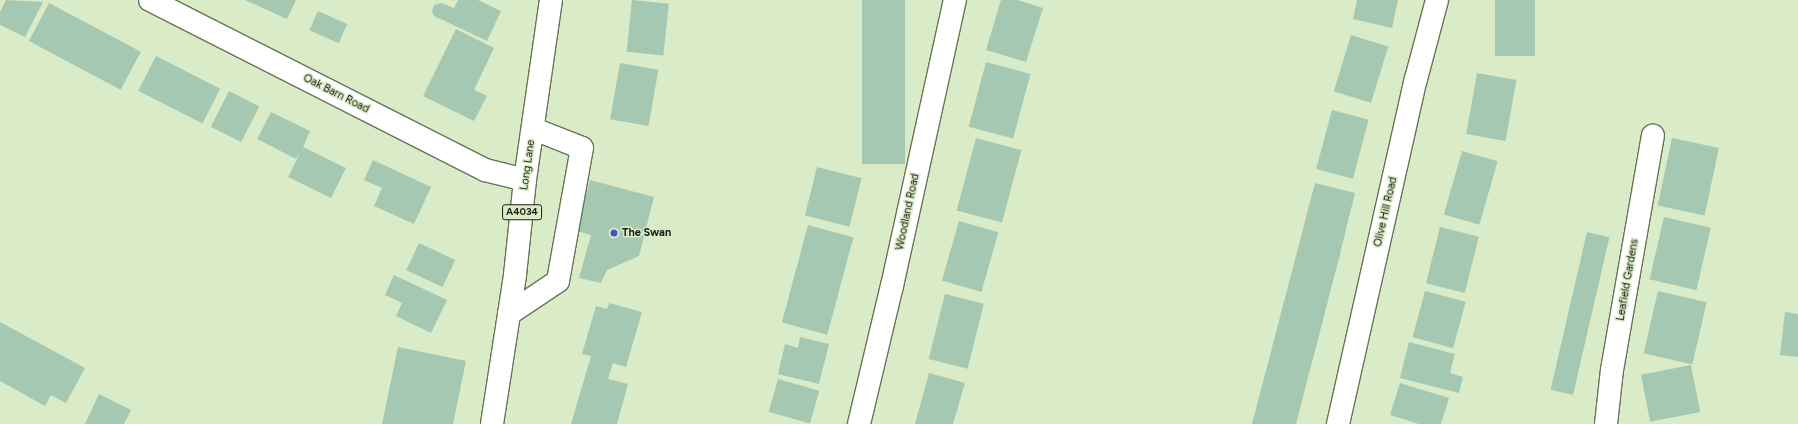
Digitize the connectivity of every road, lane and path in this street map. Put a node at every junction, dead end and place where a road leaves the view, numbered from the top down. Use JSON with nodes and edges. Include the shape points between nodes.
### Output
{"nodes":[{"id":1,"x":150,"y":0,"type":"edge"},
{"id":2,"x":551,"y":0,"type":"edge"},
{"id":3,"x":955,"y":0,"type":"edge"},
{"id":4,"x":1437,"y":0,"type":"edge"},
{"id":5,"x":534,"y":129,"type":"junction"},
{"id":6,"x":1653,"y":136,"type":"dead end"},
{"id":7,"x":525,"y":180,"type":"junction"},
{"id":8,"x":509,"y":314,"type":"junction"},
{"id":9,"x":492,"y":424,"type":"edge"},
{"id":10,"x":859,"y":424,"type":"edge"},
{"id":11,"x":1338,"y":424,"type":"edge"},
{"id":12,"x":1606,"y":424,"type":"edge"}],
"edges":[{"from":1,"to":7,"type":"street","name":"Oak Barn Road","via":[[485,170]]},
{"from":2,"to":5,"type":"street","name":"Long Lane","number":"A4034"},
{"from":3,"to":10,"type":"street","name":"Woodland Road"},
{"from":4,"to":11,"type":"street","name":"Olive Hill Road","via":[[1416,79]]},
{"from":5,"to":7,"type":"street","name":"Long Lane","number":"A4034"},
{"from":5,"to":8,"type":"street","via":[[582,148],[558,281]]},
{"from":6,"to":12,"type":"street","name":"Leafield Gardens","via":[[1612,370]]},
{"from":7,"to":8,"type":"street","name":"Long Lane","number":"A4034"},
{"from":8,"to":9,"type":"street","name":"Long Lane","number":"A4034"}]}
